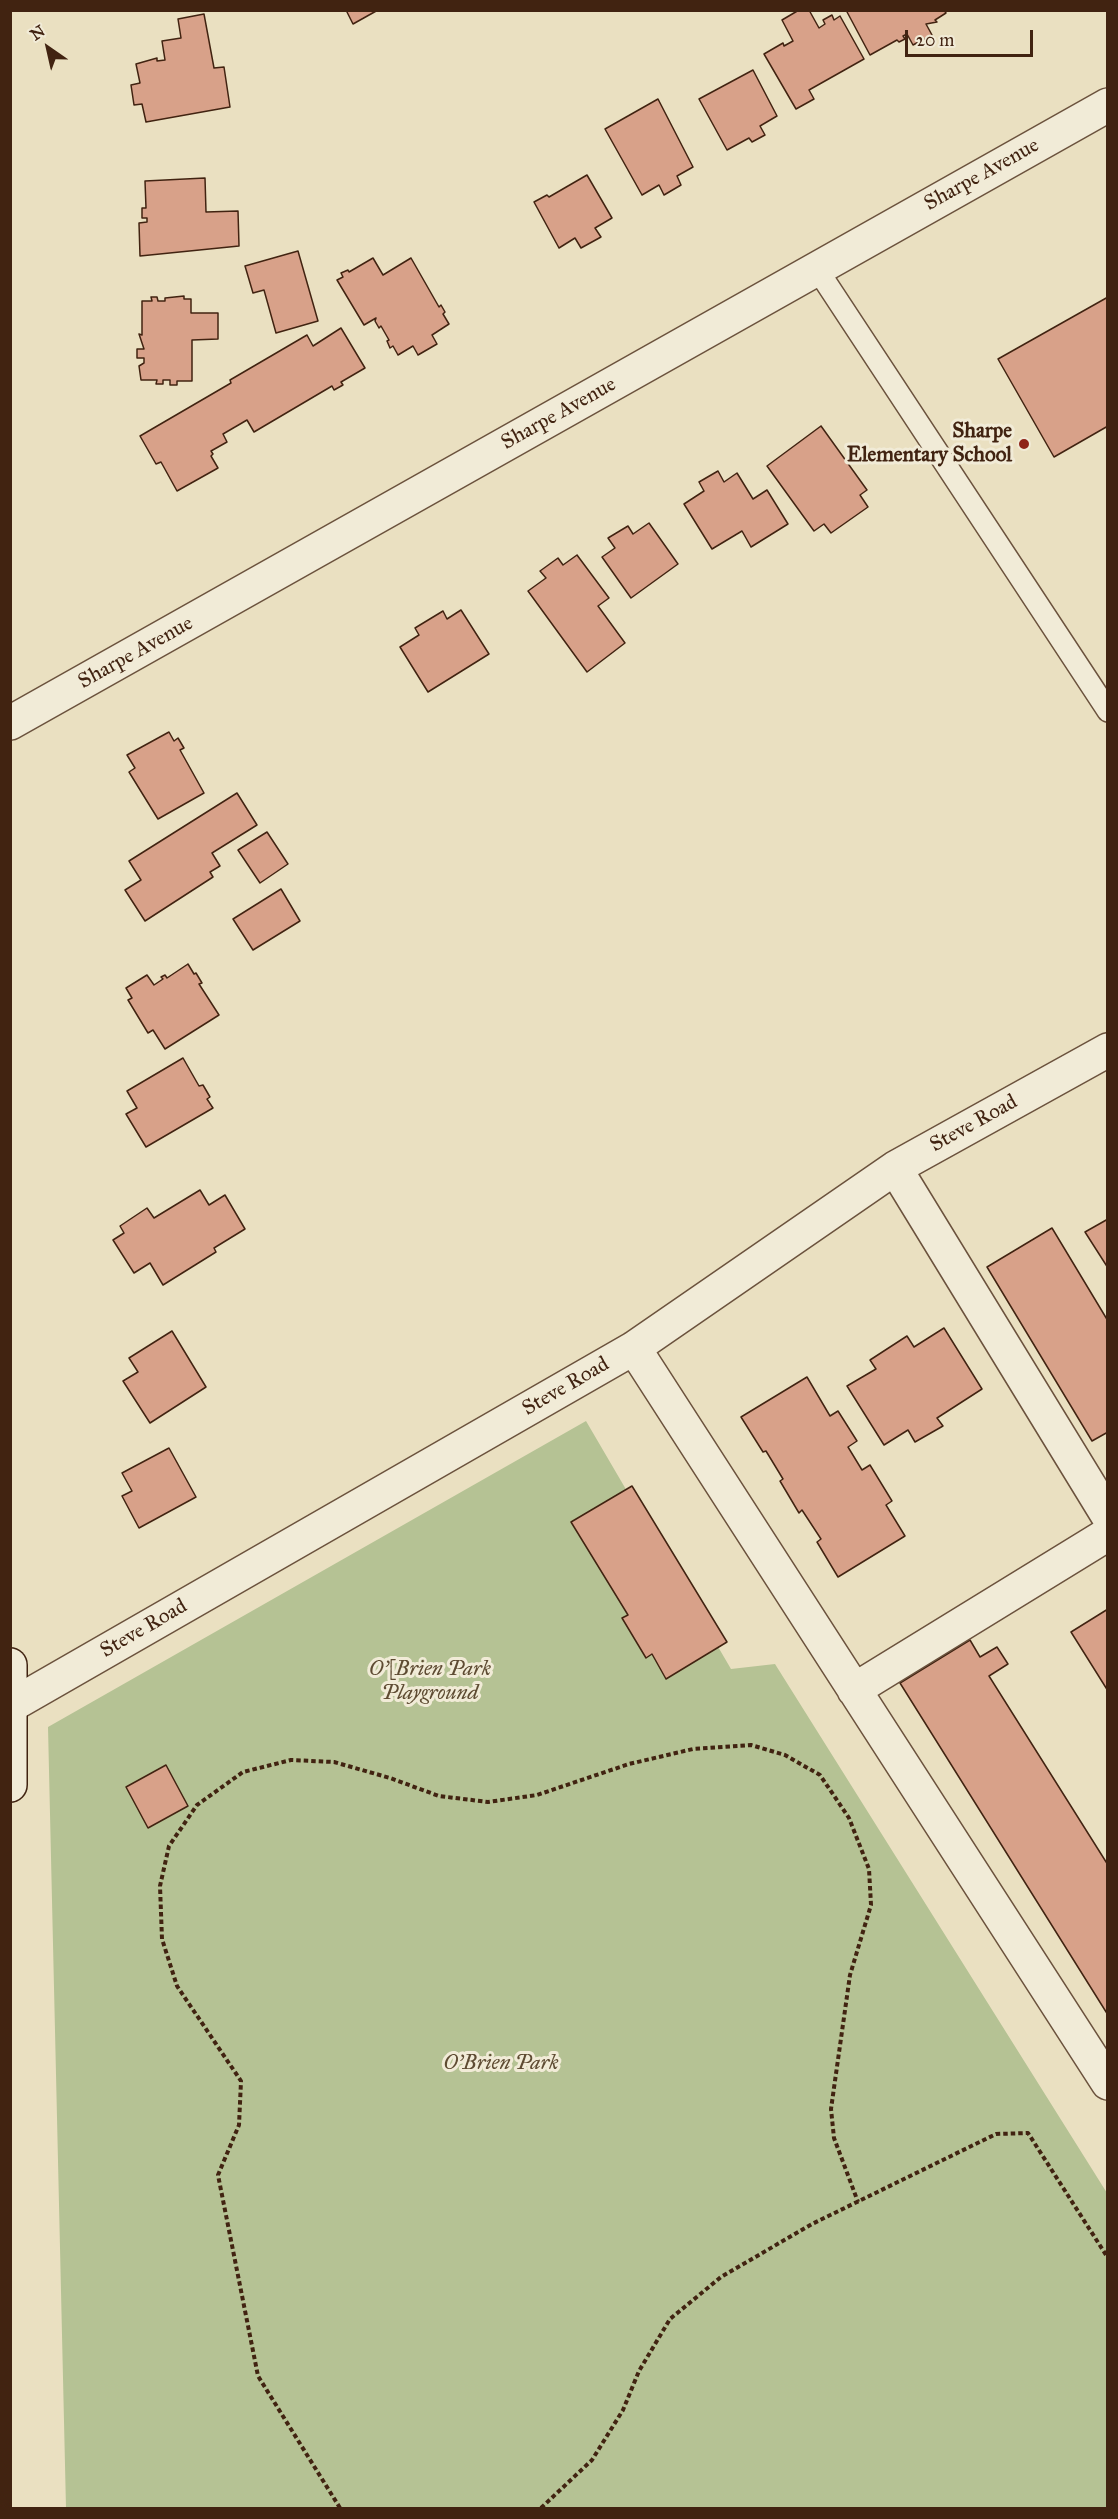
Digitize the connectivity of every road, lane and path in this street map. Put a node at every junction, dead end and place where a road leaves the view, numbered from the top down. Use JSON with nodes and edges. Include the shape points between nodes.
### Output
{"nodes":[{"id":1,"x":1107,"y":105,"type":"edge"},
{"id":2,"x":817,"y":269,"type":"junction"},
{"id":3,"x":1107,"y":711,"type":"edge"},
{"id":4,"x":10,"y":723,"type":"edge"},
{"id":5,"x":1107,"y":1050,"type":"edge"},
{"id":6,"x":895,"y":1168,"type":"junction"},
{"id":7,"x":634,"y":1348,"type":"junction"},
{"id":8,"x":1107,"y":1516,"type":"edge"},
{"id":9,"x":1107,"y":1534,"type":"edge"},
{"id":10,"x":10,"y":1665,"type":"edge"},
{"id":11,"x":854,"y":1690,"type":"junction"},
{"id":12,"x":12,"y":1705,"type":"edge"},
{"id":13,"x":10,"y":1785,"type":"edge"},
{"id":14,"x":1102,"y":2062,"type":"edge"},
{"id":15,"x":858,"y":2202,"type":"junction"},
{"id":16,"x":1107,"y":2258,"type":"edge"},
{"id":17,"x":340,"y":2508,"type":"edge"},
{"id":18,"x":541,"y":2508,"type":"edge"}],
"edges":[{"from":1,"to":2,"type":"street","name":"Sharpe Avenue"},
{"from":2,"to":3,"type":"lane"},
{"from":2,"to":4,"type":"street","name":"Sharpe Avenue"},
{"from":5,"to":6,"type":"street","name":"Steve Road"},
{"from":6,"to":7,"type":"street","name":"Steve Road"},
{"from":6,"to":8,"type":"street"},
{"from":7,"to":11,"type":"street"},
{"from":7,"to":12,"type":"street","name":"Steve Road"},
{"from":9,"to":11,"type":"street"},
{"from":10,"to":12,"type":"street"},
{"from":11,"to":14,"type":"street"},
{"from":12,"to":13,"type":"street"},
{"from":15,"to":16,"type":"path","via":[[996,2134],[1028,2133]]},
{"from":15,"to":17,"type":"path","via":[[834,2138],[831,2109],[850,1975],[871,1905],[869,1869],[849,1818],[820,1775],[785,1755],[750,1745],[693,1749],[629,1764],[537,1795],[488,1802],[439,1796],[334,1762],[291,1760],[243,1772],[197,1805],[169,1846],[159,1886],[162,1939],[177,1986],[241,2081],[239,2125],[218,2175],[258,2376]]},
{"from":15,"to":18,"type":"path","via":[[721,2277],[670,2319],[592,2460]]}]}
